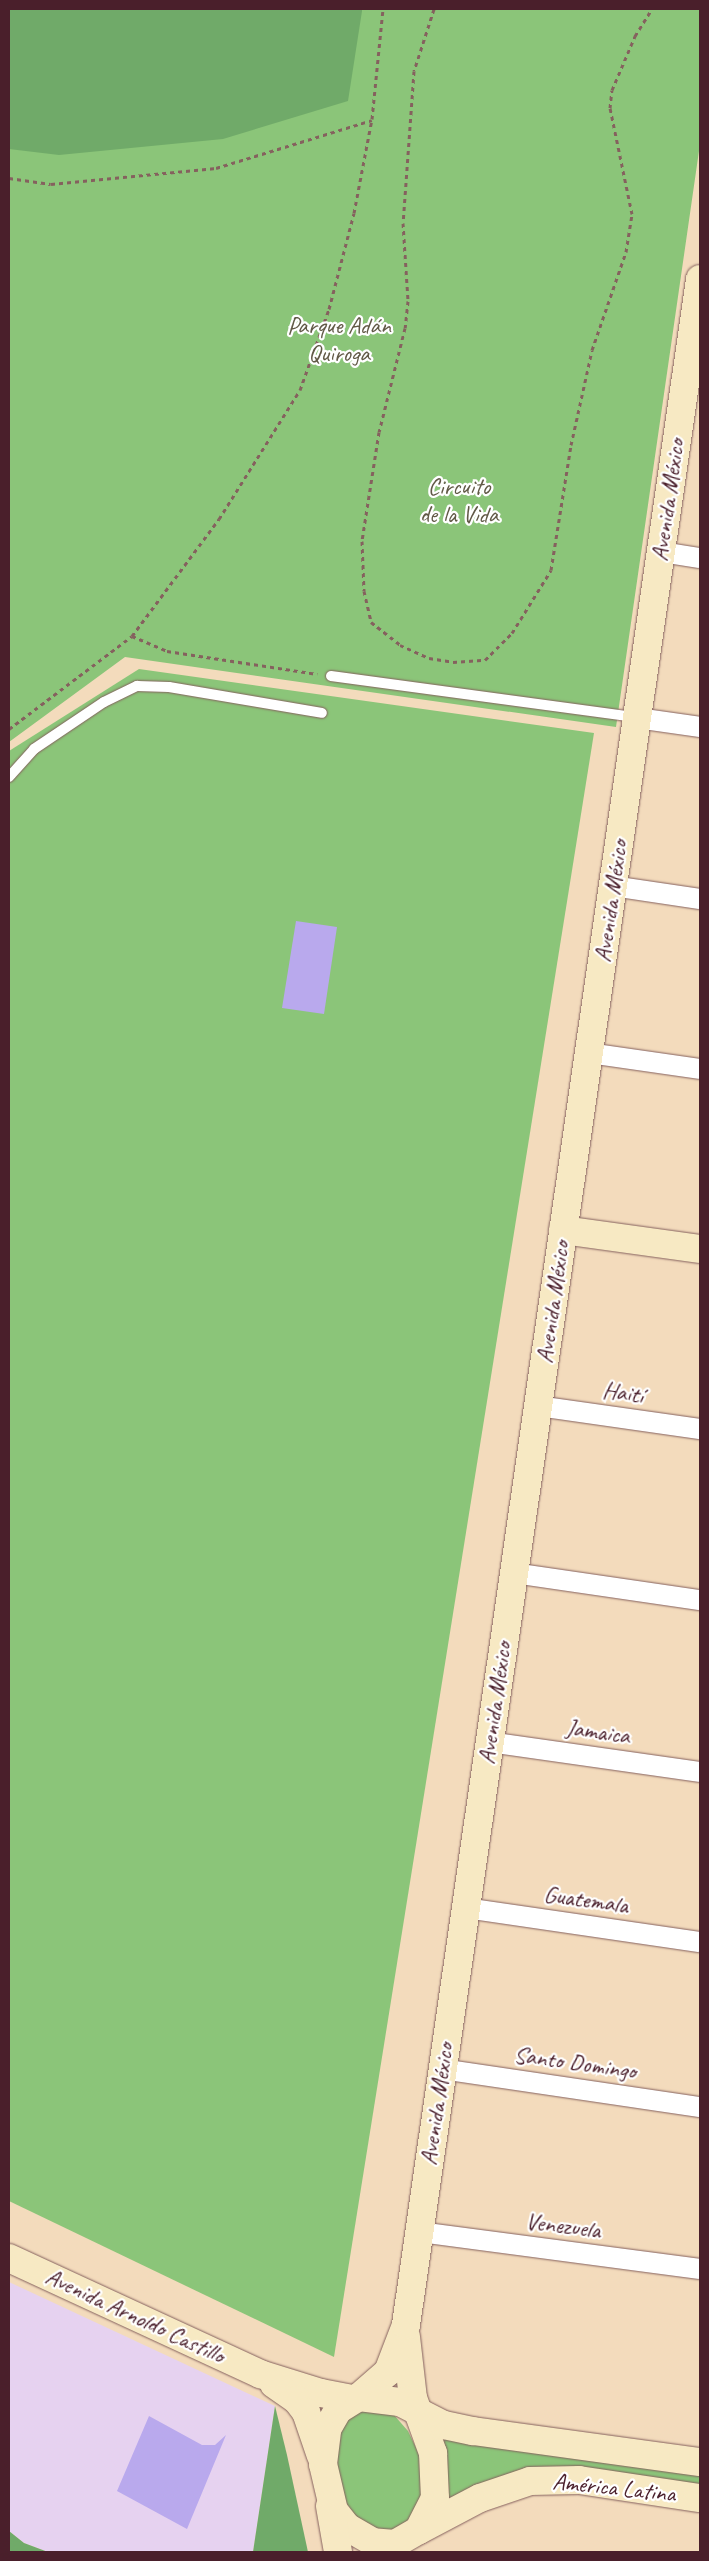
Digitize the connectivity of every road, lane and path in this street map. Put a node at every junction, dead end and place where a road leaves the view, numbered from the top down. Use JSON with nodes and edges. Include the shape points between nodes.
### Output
{"nodes":[{"id":1,"x":383,"y":9,"type":"edge"},
{"id":2,"x":434,"y":9,"type":"edge"},
{"id":3,"x":652,"y":9,"type":"edge"},
{"id":4,"x":372,"y":120,"type":"junction"},
{"id":5,"x":9,"y":178,"type":"edge"},
{"id":6,"x":700,"y":279,"type":"edge"},
{"id":7,"x":692,"y":387,"type":"edge"},
{"id":8,"x":661,"y":552,"type":"junction"},
{"id":9,"x":700,"y":558,"type":"edge"},
{"id":10,"x":132,"y":636,"type":"junction"},
{"id":11,"x":331,"y":676,"type":"joint"},
{"id":12,"x":322,"y":713,"type":"dead end"},
{"id":13,"x":637,"y":718,"type":"junction"},
{"id":14,"x":700,"y":727,"type":"edge"},
{"id":15,"x":9,"y":729,"type":"edge"},
{"id":16,"x":9,"y":777,"type":"edge"},
{"id":17,"x":613,"y":886,"type":"junction"},
{"id":18,"x":700,"y":899,"type":"edge"},
{"id":19,"x":589,"y":1053,"type":"junction"},
{"id":20,"x":700,"y":1070,"type":"edge"},
{"id":21,"x":564,"y":1230,"type":"junction"},
{"id":22,"x":700,"y":1249,"type":"edge"},
{"id":23,"x":538,"y":1406,"type":"junction"},
{"id":24,"x":700,"y":1430,"type":"edge"},
{"id":25,"x":514,"y":1573,"type":"junction"},
{"id":26,"x":700,"y":1600,"type":"edge"},
{"id":27,"x":489,"y":1742,"type":"junction"},
{"id":28,"x":700,"y":1772,"type":"edge"},
{"id":29,"x":466,"y":1908,"type":"junction"},
{"id":30,"x":700,"y":1942,"type":"edge"},
{"id":31,"x":442,"y":2069,"type":"junction"},
{"id":32,"x":700,"y":2107,"type":"edge"},
{"id":33,"x":419,"y":2232,"type":"junction"},
{"id":34,"x":9,"y":2258,"type":"edge"},
{"id":35,"x":700,"y":2269,"type":"edge"},
{"id":36,"x":406,"y":2325,"type":"junction"},
{"id":37,"x":260,"y":2374,"type":"junction"},
{"id":38,"x":356,"y":2398,"type":"junction"},
{"id":39,"x":418,"y":2412,"type":"junction"},
{"id":40,"x":700,"y":2462,"type":"edge"},
{"id":41,"x":323,"y":2464,"type":"junction"},
{"id":42,"x":329,"y":2497,"type":"junction"},
{"id":43,"x":700,"y":2498,"type":"edge"},
{"id":44,"x":403,"y":2542,"type":"edge"},
{"id":45,"x":338,"y":2552,"type":"edge"}],
"edges":[{"from":1,"to":4,"type":"path"},
{"from":2,"to":3,"type":"path","via":[[414,71],[404,222],[408,302],[405,328],[380,432],[362,541],[364,591],[371,622],[400,645],[429,658],[453,662],[485,660],[512,633],[551,570],[571,444],[592,350],[626,252],[632,214],[610,108],[612,90],[635,36]]},
{"from":4,"to":5,"type":"path","via":[[216,168],[51,184]]},
{"from":4,"to":10,"type":"path","via":[[354,213],[329,309],[300,390],[219,519]]},
{"from":6,"to":7,"type":"main road","name":"Avenida México"},
{"from":7,"to":8,"type":"main road","name":"Avenida México"},
{"from":8,"to":9,"type":"street"},
{"from":8,"to":13,"type":"main road","name":"Avenida México"},
{"from":10,"to":11,"type":"path","via":[[167,651]]},
{"from":10,"to":15,"type":"path"},
{"from":11,"to":13,"type":"lane"},
{"from":12,"to":16,"type":"lane","via":[[169,687],[137,686],[104,702],[34,749]]},
{"from":13,"to":14,"type":"street"},
{"from":13,"to":17,"type":"main road","name":"Avenida México"},
{"from":17,"to":18,"type":"street"},
{"from":17,"to":19,"type":"main road","name":"Avenida México"},
{"from":19,"to":20,"type":"street"},
{"from":19,"to":21,"type":"main road","name":"Avenida México"},
{"from":21,"to":22,"type":"main road"},
{"from":21,"to":23,"type":"main road","name":"Avenida México"},
{"from":23,"to":24,"type":"street","name":"Haití"},
{"from":23,"to":25,"type":"main road","name":"Avenida México"},
{"from":25,"to":26,"type":"street"},
{"from":25,"to":27,"type":"main road","name":"Avenida México"},
{"from":27,"to":28,"type":"street","name":"Jamaica"},
{"from":27,"to":29,"type":"main road","name":"Avenida México"},
{"from":29,"to":30,"type":"street","name":"Guatemala"},
{"from":29,"to":31,"type":"main road","name":"Avenida México"},
{"from":31,"to":32,"type":"street","name":"Santo Domingo"},
{"from":31,"to":33,"type":"main road","name":"Avenida México"},
{"from":33,"to":35,"type":"street","name":"Venezuela"},
{"from":33,"to":36,"type":"main road","name":"Avenida México"},
{"from":34,"to":37,"type":"main road","name":"Avenida Arnoldo Castillo"},
{"from":36,"to":38,"type":"main road","name":"Avenida México","via":[[388,2372]]},
{"from":36,"to":39,"type":"main road","name":"Avenida México","via":[[410,2380]]},
{"from":37,"to":38,"type":"main road","name":"Avenida Arnoldo Castillo","via":[[321,2393]]},
{"from":37,"to":41,"type":"main road","name":"Avenida Arnoldo Castillo","via":[[297,2400],[306,2412]]},
{"from":38,"to":39,"type":"main road","via":[[400,2402]]},
{"from":38,"to":41,"type":"main road","via":[[331,2419],[324,2440]]},
{"from":39,"to":40,"type":"main road","name":"América Latina","via":[[444,2425],[473,2431]]},
{"from":39,"to":44,"type":"main road","via":[[433,2453],[436,2482],[430,2511]]},
{"from":41,"to":42,"type":"main road"},
{"from":42,"to":44,"type":"main road","via":[[339,2518],[354,2533],[373,2542]]},
{"from":42,"to":45,"type":"main road"},
{"from":43,"to":44,"type":"main road","name":"América Latina","via":[[579,2480],[530,2481],[480,2498]]}]}
